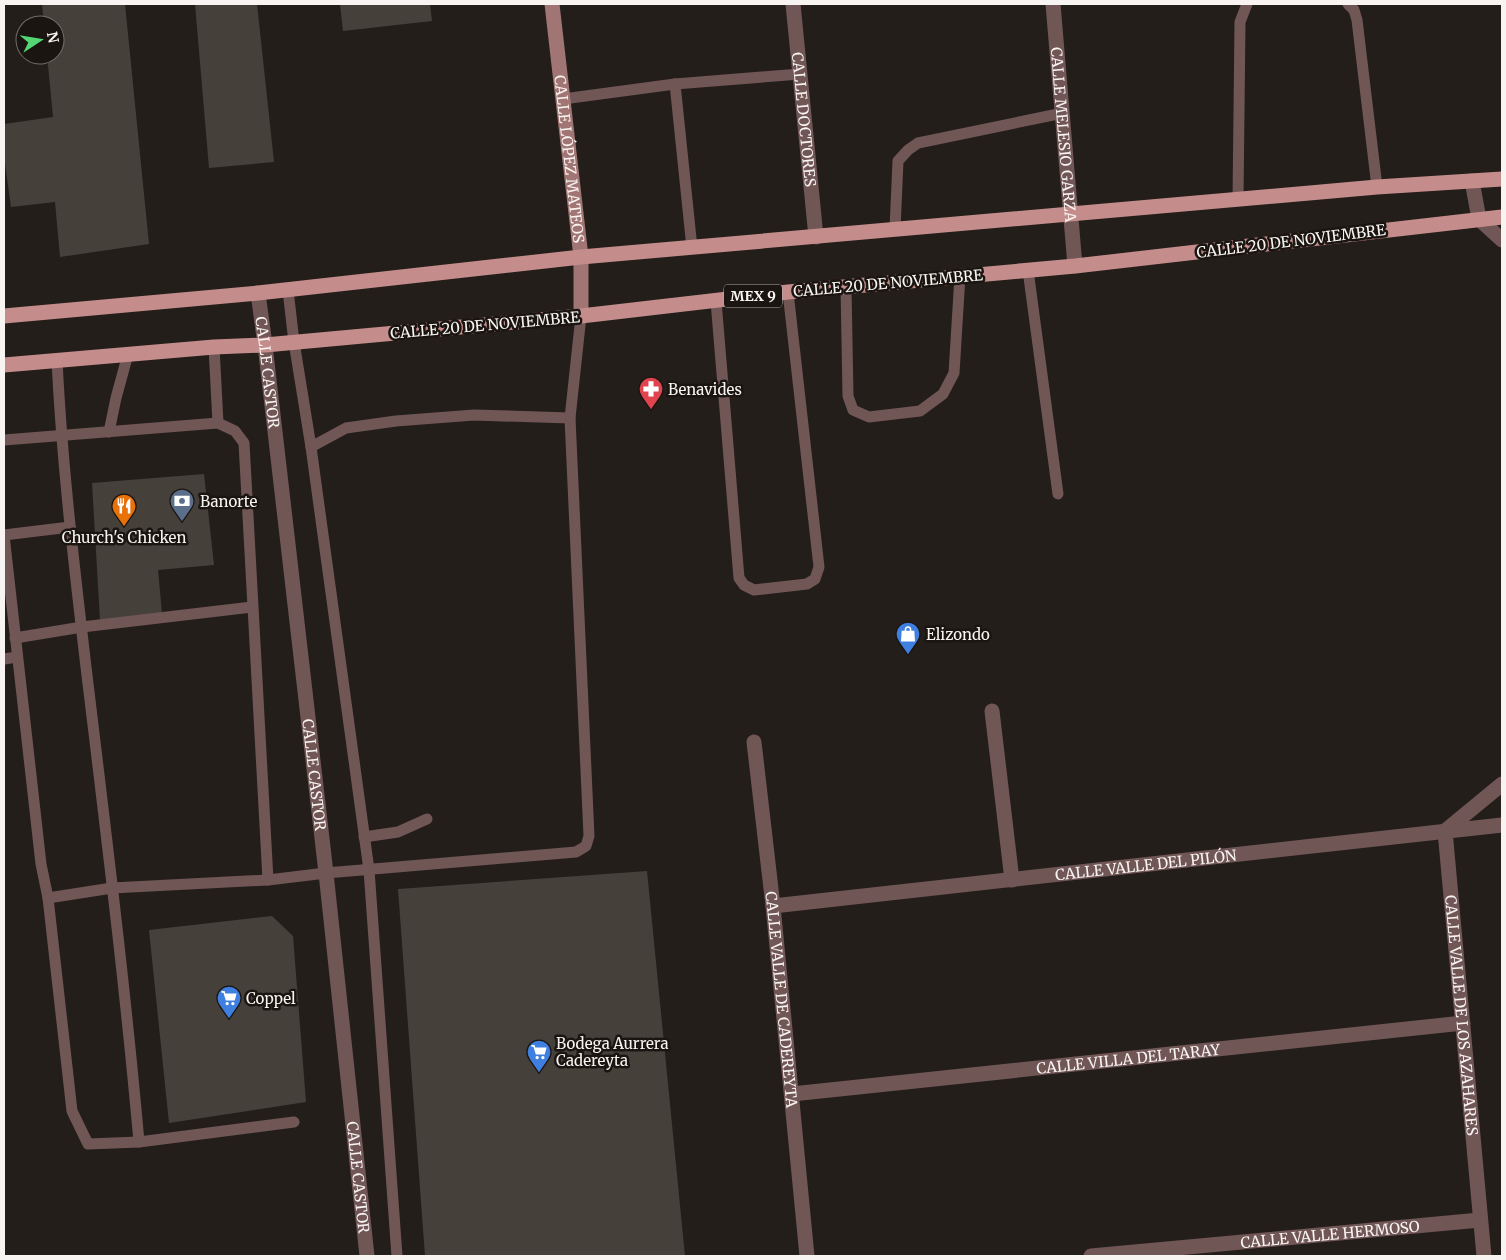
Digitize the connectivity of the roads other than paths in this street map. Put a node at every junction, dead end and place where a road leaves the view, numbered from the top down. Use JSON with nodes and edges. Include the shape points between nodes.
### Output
{"nodes":[{"id":1,"x":552,"y":4,"type":"edge"},
{"id":2,"x":792,"y":4,"type":"edge"},
{"id":3,"x":1053,"y":4,"type":"edge"},
{"id":4,"x":1247,"y":4,"type":"edge"},
{"id":5,"x":1348,"y":4,"type":"edge"},
{"id":6,"x":800,"y":74,"type":"junction"},
{"id":7,"x":675,"y":84,"type":"junction"},
{"id":8,"x":563,"y":99,"type":"junction"},
{"id":9,"x":1063,"y":113,"type":"junction"},
{"id":10,"x":1502,"y":179,"type":"edge"},
{"id":11,"x":1472,"y":181,"type":"junction"},
{"id":12,"x":1377,"y":187,"type":"junction"},
{"id":13,"x":1238,"y":200,"type":"junction"},
{"id":14,"x":1071,"y":213,"type":"junction"},
{"id":15,"x":1502,"y":217,"type":"edge"},
{"id":16,"x":1479,"y":219,"type":"junction"},
{"id":17,"x":895,"y":229,"type":"junction"},
{"id":18,"x":816,"y":236,"type":"junction"},
{"id":19,"x":1502,"y":240,"type":"edge"},
{"id":20,"x":692,"y":248,"type":"junction"},
{"id":21,"x":581,"y":257,"type":"junction"},
{"id":22,"x":1076,"y":266,"type":"junction"},
{"id":23,"x":1028,"y":270,"type":"junction"},
{"id":24,"x":960,"y":276,"type":"junction"},
{"id":25,"x":846,"y":287,"type":"junction"},
{"id":26,"x":288,"y":290,"type":"junction"},
{"id":27,"x":788,"y":292,"type":"junction"},
{"id":28,"x":258,"y":293,"type":"junction"},
{"id":29,"x":716,"y":301,"type":"junction"},
{"id":30,"x":4,"y":316,"type":"edge"},
{"id":31,"x":580,"y":316,"type":"junction"},
{"id":32,"x":294,"y":342,"type":"junction"},
{"id":33,"x":266,"y":345,"type":"junction"},
{"id":34,"x":214,"y":347,"type":"junction"},
{"id":35,"x":128,"y":354,"type":"junction"},
{"id":36,"x":57,"y":360,"type":"junction"},
{"id":37,"x":4,"y":366,"type":"edge"},
{"id":38,"x":570,"y":418,"type":"junction"},
{"id":39,"x":218,"y":423,"type":"junction"},
{"id":40,"x":109,"y":432,"type":"junction"},
{"id":41,"x":60,"y":434,"type":"junction"},
{"id":42,"x":4,"y":440,"type":"edge"},
{"id":43,"x":311,"y":447,"type":"junction"},
{"id":44,"x":1058,"y":494,"type":"dead end"},
{"id":45,"x":70,"y":528,"type":"junction"},
{"id":46,"x":4,"y":535,"type":"edge"},
{"id":47,"x":6,"y":581,"type":"edge"},
{"id":48,"x":252,"y":607,"type":"junction"},
{"id":49,"x":82,"y":628,"type":"junction"},
{"id":50,"x":15,"y":638,"type":"junction"},
{"id":51,"x":17,"y":657,"type":"junction"},
{"id":52,"x":4,"y":659,"type":"edge"},
{"id":53,"x":992,"y":711,"type":"dead end"},
{"id":54,"x":754,"y":742,"type":"dead end"},
{"id":55,"x":1502,"y":784,"type":"edge"},
{"id":56,"x":427,"y":819,"type":"dead end"},
{"id":57,"x":1502,"y":825,"type":"edge"},
{"id":58,"x":1444,"y":831,"type":"junction"},
{"id":59,"x":364,"y":837,"type":"junction"},
{"id":60,"x":369,"y":870,"type":"junction"},
{"id":61,"x":326,"y":874,"type":"junction"},
{"id":62,"x":268,"y":880,"type":"junction"},
{"id":63,"x":1012,"y":880,"type":"junction"},
{"id":64,"x":112,"y":888,"type":"junction"},
{"id":65,"x":48,"y":898,"type":"junction"},
{"id":66,"x":773,"y":906,"type":"junction"},
{"id":67,"x":1463,"y":1023,"type":"junction"},
{"id":68,"x":792,"y":1094,"type":"junction"},
{"id":69,"x":294,"y":1122,"type":"dead end"},
{"id":70,"x":139,"y":1142,"type":"junction"},
{"id":71,"x":1480,"y":1220,"type":"junction"},
{"id":72,"x":367,"y":1256,"type":"edge"},
{"id":73,"x":397,"y":1256,"type":"edge"},
{"id":74,"x":807,"y":1256,"type":"edge"},
{"id":75,"x":1090,"y":1256,"type":"edge"},
{"id":76,"x":1484,"y":1256,"type":"edge"}],
"edges":[{"from":1,"to":8,"type":"street","name":"CALLE LÓPEZ MATEOS"},
{"from":2,"to":6,"type":"street","name":"CALLE DOCTORES"},
{"from":3,"to":9,"type":"street","name":"CALLE MELESIO GARZA"},
{"from":4,"to":13,"type":"lane","via":[[1240,22]]},
{"from":5,"to":12,"type":"lane","via":[[1357,20]]},
{"from":6,"to":7,"type":"lane"},
{"from":6,"to":18,"type":"street","name":"CALLE DOCTORES"},
{"from":7,"to":8,"type":"lane"},
{"from":7,"to":20,"type":"lane"},
{"from":8,"to":21,"type":"street","name":"CALLE LÓPEZ MATEOS"},
{"from":9,"to":14,"type":"street","name":"CALLE MELESIO GARZA"},
{"from":9,"to":17,"type":"lane","via":[[918,143],[898,161]]},
{"from":10,"to":11,"type":"main road"},
{"from":11,"to":12,"type":"main road"},
{"from":11,"to":16,"type":"street"},
{"from":12,"to":13,"type":"main road"},
{"from":13,"to":14,"type":"main road"},
{"from":14,"to":17,"type":"main road"},
{"from":14,"to":22,"type":"street","name":"CALLE MELESIO GARZA"},
{"from":15,"to":16,"type":"main road","name":"CALLE 20 DE NOVIEMBRE","number":"MEX 9"},
{"from":16,"to":19,"type":"street"},
{"from":16,"to":22,"type":"main road","name":"CALLE 20 DE NOVIEMBRE","number":"MEX 9"},
{"from":17,"to":18,"type":"main road"},
{"from":18,"to":20,"type":"main road"},
{"from":20,"to":21,"type":"main road"},
{"from":21,"to":26,"type":"main road"},
{"from":21,"to":31,"type":"street","name":"CALLE LÓPEZ MATEOS"},
{"from":22,"to":23,"type":"main road","name":"CALLE 20 DE NOVIEMBRE","number":"MEX 9"},
{"from":23,"to":24,"type":"main road","name":"CALLE 20 DE NOVIEMBRE","number":"MEX 9"},
{"from":23,"to":44,"type":"lane"},
{"from":24,"to":25,"type":"main road","name":"CALLE 20 DE NOVIEMBRE","number":"MEX 9"},
{"from":24,"to":25,"type":"lane","via":[[954,373],[943,394],[920,412],[869,417],[853,410],[848,396]]},
{"from":25,"to":27,"type":"main road","name":"CALLE 20 DE NOVIEMBRE","number":"MEX 9"},
{"from":26,"to":28,"type":"main road"},
{"from":26,"to":32,"type":"lane"},
{"from":27,"to":29,"type":"main road","name":"CALLE 20 DE NOVIEMBRE","number":"MEX 9"},
{"from":27,"to":29,"type":"lane","via":[[819,568],[815,579],[807,584],[754,590],[744,586],[739,578]]},
{"from":28,"to":30,"type":"main road"},
{"from":28,"to":33,"type":"street","name":"CALLE CASTOR"},
{"from":29,"to":31,"type":"main road","name":"CALLE 20 DE NOVIEMBRE","number":"MEX 9"},
{"from":31,"to":32,"type":"main road","name":"CALLE 20 DE NOVIEMBRE","number":"MEX 9"},
{"from":31,"to":38,"type":"lane"},
{"from":32,"to":33,"type":"main road","name":"CALLE 20 DE NOVIEMBRE","number":"MEX 9"},
{"from":32,"to":43,"type":"lane"},
{"from":33,"to":34,"type":"main road","name":"CALLE 20 DE NOVIEMBRE","number":"MEX 9"},
{"from":33,"to":61,"type":"street","name":"CALLE CASTOR"},
{"from":34,"to":35,"type":"main road","name":"CALLE 20 DE NOVIEMBRE","number":"MEX 9"},
{"from":34,"to":39,"type":"lane"},
{"from":35,"to":36,"type":"main road","name":"CALLE 20 DE NOVIEMBRE","number":"MEX 9"},
{"from":35,"to":40,"type":"lane"},
{"from":36,"to":37,"type":"main road","name":"CALLE 20 DE NOVIEMBRE","number":"MEX 9"},
{"from":36,"to":41,"type":"lane"},
{"from":38,"to":43,"type":"lane","via":[[474,415],[396,421],[346,428]]},
{"from":38,"to":60,"type":"lane","via":[[589,836],[586,846],[576,852]]},
{"from":39,"to":40,"type":"lane"},
{"from":39,"to":48,"type":"lane","via":[[235,431],[244,443]]},
{"from":40,"to":41,"type":"lane"},
{"from":41,"to":42,"type":"lane"},
{"from":41,"to":45,"type":"lane"},
{"from":43,"to":59,"type":"lane"},
{"from":45,"to":46,"type":"lane"},
{"from":45,"to":49,"type":"lane"},
{"from":46,"to":47,"type":"lane"},
{"from":47,"to":50,"type":"lane"},
{"from":48,"to":49,"type":"lane"},
{"from":48,"to":62,"type":"lane"},
{"from":49,"to":50,"type":"lane"},
{"from":49,"to":64,"type":"lane"},
{"from":50,"to":51,"type":"lane"},
{"from":51,"to":52,"type":"lane"},
{"from":51,"to":65,"type":"lane","via":[[41,864]]},
{"from":53,"to":63,"type":"street"},
{"from":54,"to":66,"type":"street","name":"CALLE VALLE DE CADEREYTA"},
{"from":55,"to":58,"type":"street"},
{"from":56,"to":59,"type":"lane","via":[[398,832]]},
{"from":57,"to":58,"type":"street"},
{"from":58,"to":63,"type":"street","name":"CALLE VALLE DEL PILÓN"},
{"from":58,"to":67,"type":"street","name":"CALLE VALLE DE LOS AZAHARES"},
{"from":59,"to":60,"type":"lane"},
{"from":60,"to":61,"type":"lane"},
{"from":60,"to":73,"type":"lane"},
{"from":61,"to":62,"type":"lane"},
{"from":61,"to":72,"type":"street","name":"CALLE CASTOR"},
{"from":62,"to":64,"type":"lane"},
{"from":63,"to":66,"type":"street","name":"CALLE VALLE DEL PILÓN"},
{"from":64,"to":65,"type":"lane"},
{"from":64,"to":70,"type":"lane"},
{"from":65,"to":70,"type":"lane","via":[[72,1111],[88,1144]]},
{"from":66,"to":68,"type":"street","name":"CALLE VALLE DE CADEREYTA"},
{"from":67,"to":68,"type":"street","name":"CALLE VILLA DEL TARAY"},
{"from":67,"to":71,"type":"street","name":"CALLE VALLE DE LOS AZAHARES"},
{"from":68,"to":74,"type":"street","name":"CALLE VALLE DE CADEREYTA"},
{"from":69,"to":70,"type":"lane"},
{"from":71,"to":75,"type":"street","name":"CALLE VALLE HERMOSO"},
{"from":71,"to":76,"type":"street","name":"CALLE VALLE DE LOS AZAHARES"}]}
